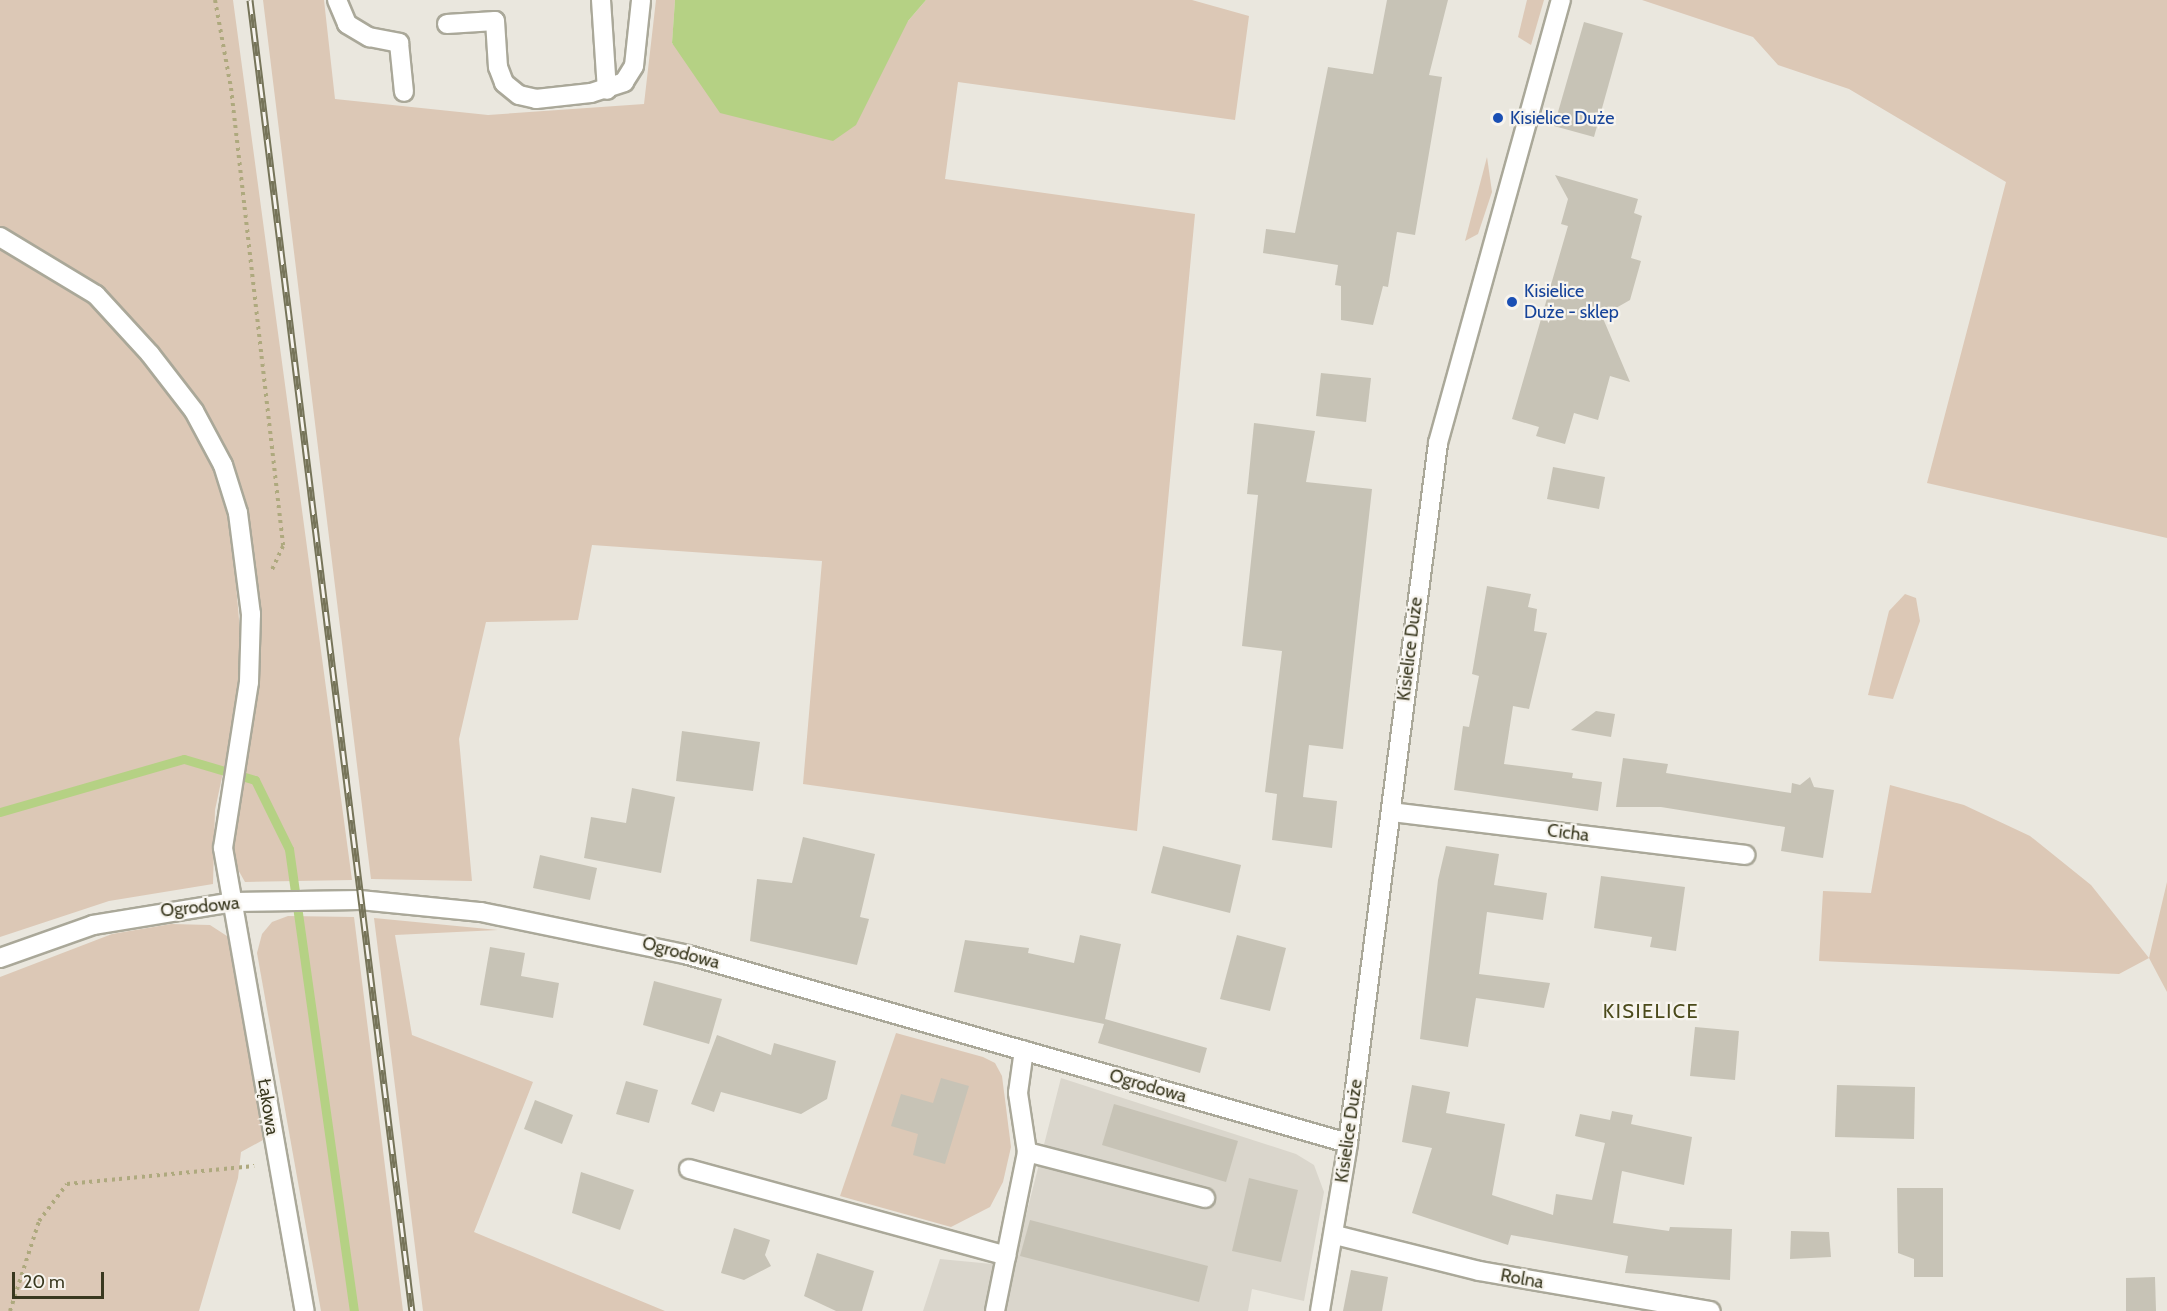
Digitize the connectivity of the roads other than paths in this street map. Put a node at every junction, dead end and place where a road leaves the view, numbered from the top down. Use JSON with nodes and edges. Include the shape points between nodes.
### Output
{"nodes":[{"id":1,"x":337,"y":0,"type":"edge"},
{"id":2,"x":601,"y":0,"type":"edge"},
{"id":3,"x":641,"y":0,"type":"edge"},
{"id":4,"x":1561,"y":0,"type":"edge"},
{"id":5,"x":447,"y":24,"type":"dead end"},
{"id":6,"x":607,"y":90,"type":"junction"},
{"id":7,"x":404,"y":92,"type":"dead end"},
{"id":8,"x":0,"y":237,"type":"edge"},
{"id":9,"x":1391,"y":812,"type":"junction"},
{"id":10,"x":1745,"y":855,"type":"dead end"},
{"id":11,"x":234,"y":902,"type":"junction"},
{"id":12,"x":0,"y":958,"type":"edge"},
{"id":13,"x":1024,"y":1050,"type":"junction"},
{"id":14,"x":1348,"y":1143,"type":"junction"},
{"id":15,"x":1027,"y":1152,"type":"junction"},
{"id":16,"x":689,"y":1169,"type":"dead end"},
{"id":17,"x":1205,"y":1198,"type":"dead end"},
{"id":18,"x":1335,"y":1235,"type":"junction"},
{"id":19,"x":1006,"y":1256,"type":"junction"},
{"id":20,"x":305,"y":1311,"type":"edge"},
{"id":21,"x":994,"y":1311,"type":"edge"},
{"id":22,"x":1320,"y":1311,"type":"edge"},
{"id":23,"x":1711,"y":1311,"type":"edge"}],
"edges":[{"from":1,"to":7,"type":"street","via":[[347,24],[369,37],[399,43]]},
{"from":2,"to":6,"type":"street"},
{"from":3,"to":6,"type":"street","via":[[634,66],[624,82]]},
{"from":4,"to":9,"type":"street","name":"Kisielice Duże","via":[[1438,443]]},
{"from":5,"to":6,"type":"street","via":[[495,21],[498,67],[504,83],[519,95],[536,99]]},
{"from":8,"to":11,"type":"street","name":"Łąkowa","via":[[96,295],[194,411],[223,465],[238,513],[251,614],[249,682],[222,828]]},
{"from":9,"to":10,"type":"street","name":"Cicha"},
{"from":9,"to":14,"type":"street","name":"Kisielice Duże"},
{"from":11,"to":12,"type":"street","name":"Ogrodowa","via":[[93,925]]},
{"from":11,"to":13,"type":"street","name":"Ogrodowa","via":[[380,901],[569,926],[688,955]]},
{"from":11,"to":20,"type":"street","name":"Łąkowa"},
{"from":13,"to":14,"type":"street","name":"Ogrodowa"},
{"from":13,"to":15,"type":"street","via":[[1018,1093]]},
{"from":14,"to":18,"type":"street","name":"Kisielice Duże"},
{"from":15,"to":17,"type":"street"},
{"from":15,"to":19,"type":"street"},
{"from":16,"to":19,"type":"street"},
{"from":18,"to":22,"type":"street","name":"Kisielice Duże"},
{"from":18,"to":23,"type":"street","name":"Rolna","via":[[1479,1271]]},
{"from":19,"to":21,"type":"street"}]}
